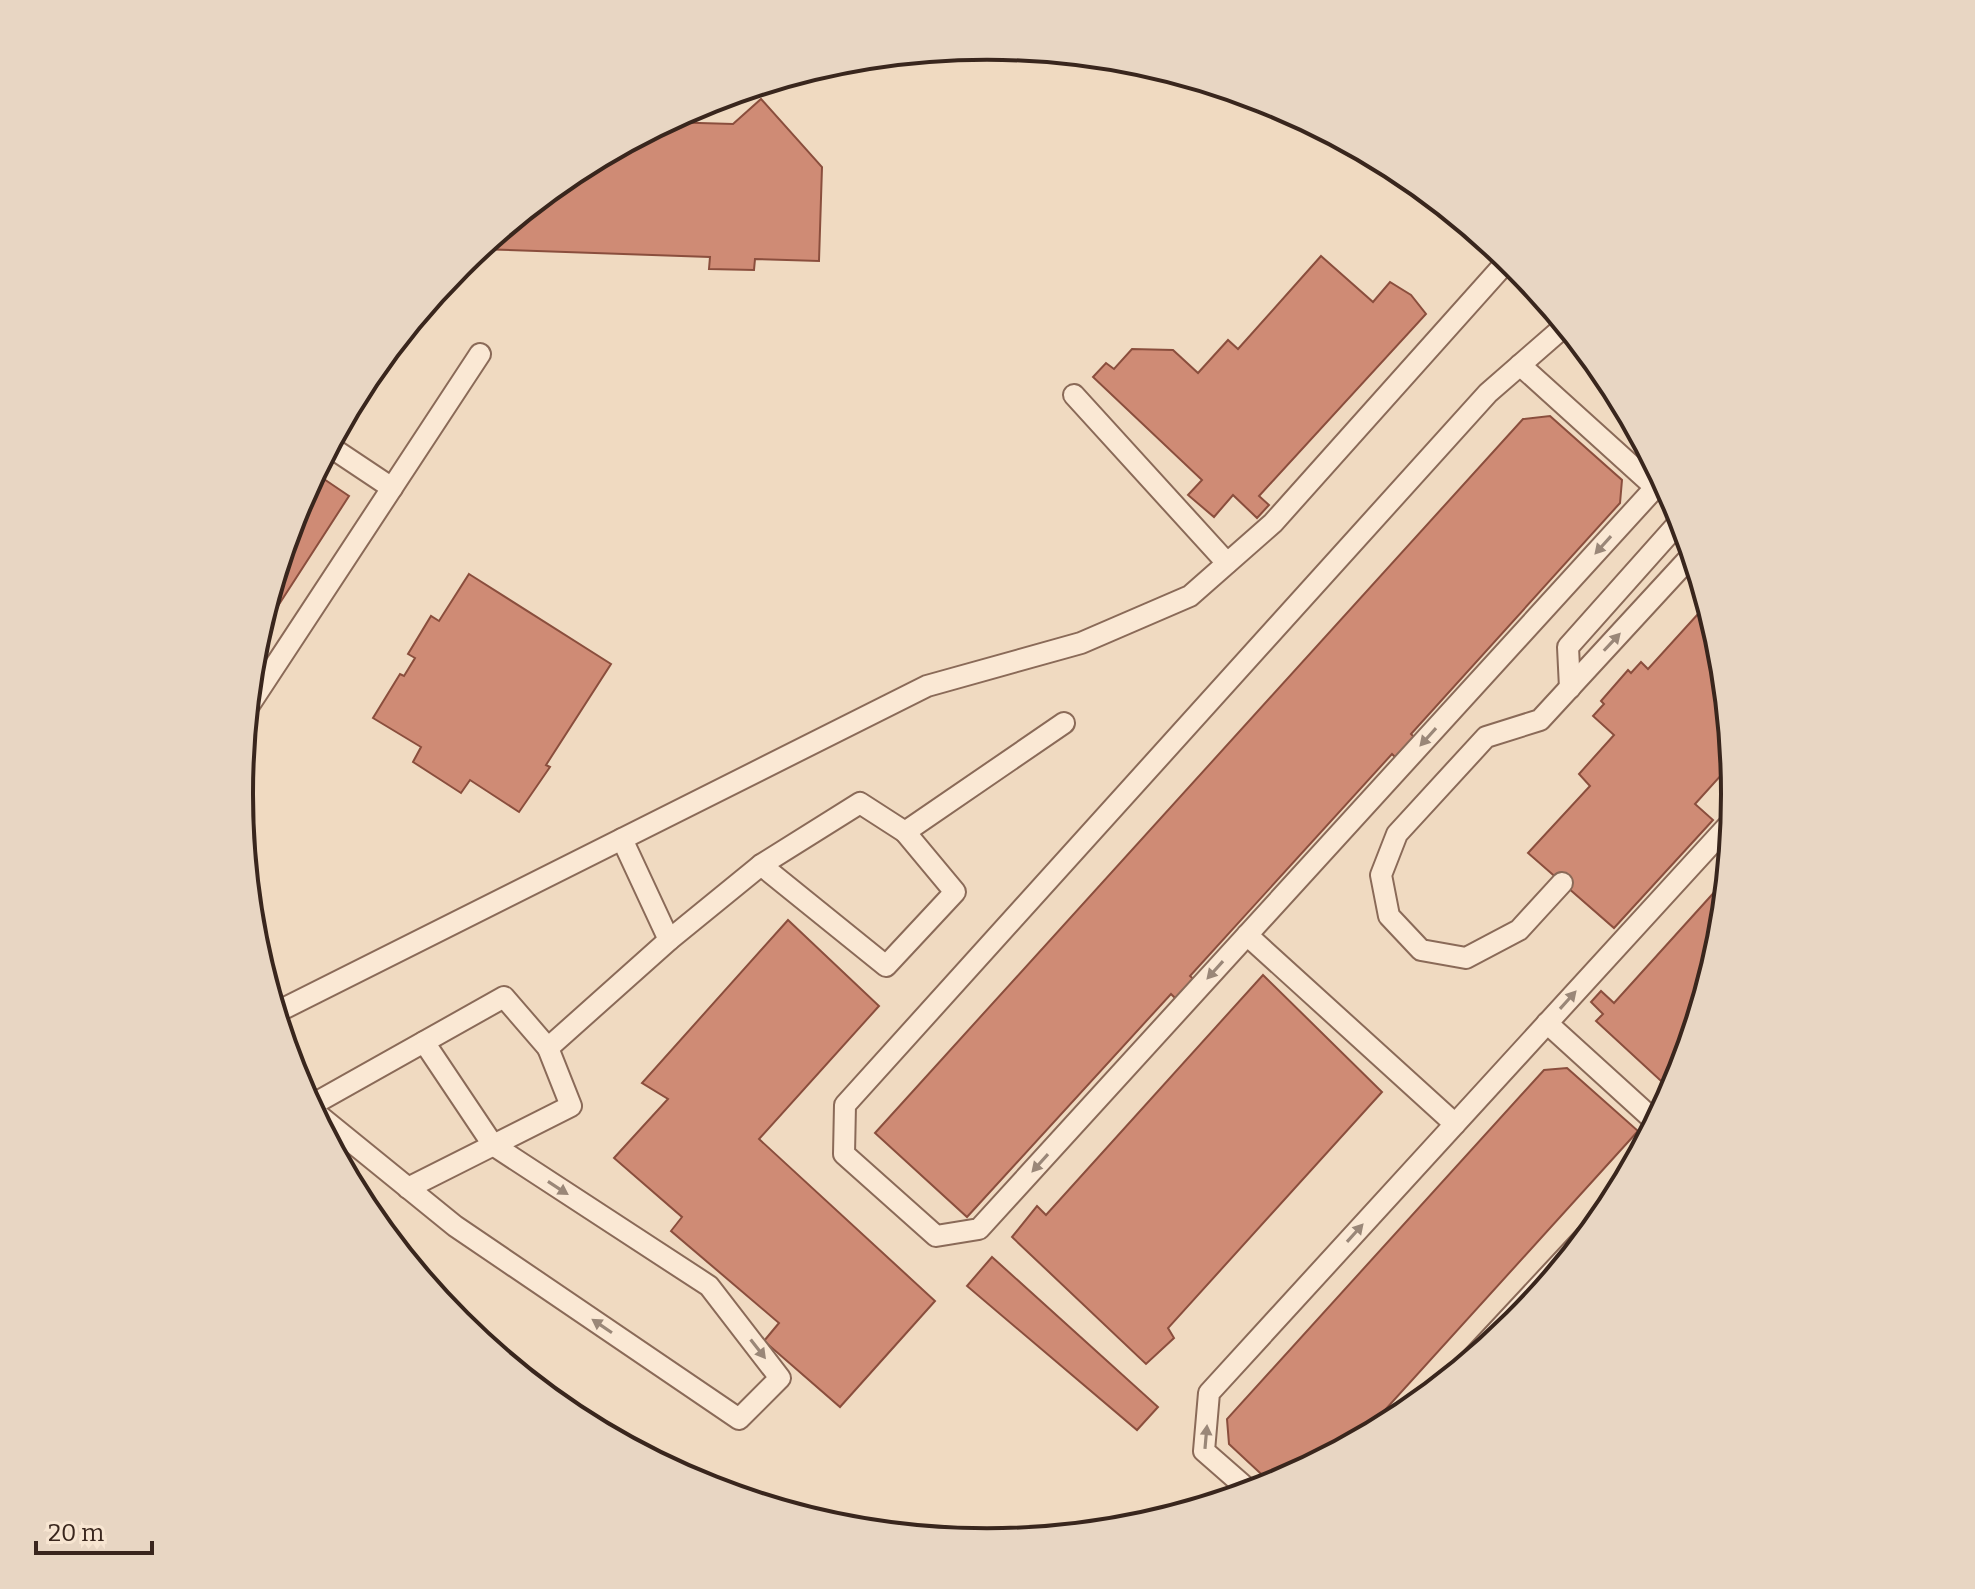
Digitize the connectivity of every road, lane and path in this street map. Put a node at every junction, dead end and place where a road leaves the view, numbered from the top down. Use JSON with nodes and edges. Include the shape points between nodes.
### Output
{"nodes":[{"id":1,"x":1500,"y":269,"type":"edge"},
{"id":2,"x":1558,"y":332,"type":"edge"},
{"id":3,"x":480,"y":354,"type":"dead end"},
{"id":4,"x":1520,"y":365,"type":"junction"},
{"id":5,"x":1074,"y":395,"type":"dead end"},
{"id":6,"x":338,"y":452,"type":"edge"},
{"id":7,"x":1648,"y":473,"type":"edge"},
{"id":8,"x":392,"y":488,"type":"junction"},
{"id":9,"x":1654,"y":488,"type":"edge"},
{"id":10,"x":1672,"y":530,"type":"edge"},
{"id":11,"x":1227,"y":563,"type":"junction"},
{"id":12,"x":1685,"y":563,"type":"edge"},
{"id":13,"x":262,"y":680,"type":"edge"},
{"id":14,"x":1570,"y":688,"type":"junction"},
{"id":15,"x":1064,"y":723,"type":"dead end"},
{"id":16,"x":905,"y":832,"type":"junction"},
{"id":17,"x":1720,"y":834,"type":"edge"},
{"id":18,"x":622,"y":839,"type":"junction"},
{"id":19,"x":761,"y":865,"type":"junction"},
{"id":20,"x":1562,"y":883,"type":"dead end"},
{"id":21,"x":1247,"y":935,"type":"junction"},
{"id":22,"x":669,"y":940,"type":"junction"},
{"id":23,"x":285,"y":1008,"type":"edge"},
{"id":24,"x":1547,"y":1023,"type":"junction"},
{"id":25,"x":424,"y":1042,"type":"junction"},
{"id":26,"x":548,"y":1048,"type":"junction"},
{"id":27,"x":321,"y":1101,"type":"edge"},
{"id":28,"x":1648,"y":1115,"type":"edge"},
{"id":29,"x":1455,"y":1124,"type":"junction"},
{"id":30,"x":332,"y":1125,"type":"edge"},
{"id":31,"x":493,"y":1145,"type":"junction"},
{"id":32,"x":408,"y":1188,"type":"junction"},
{"id":33,"x":1241,"y":1484,"type":"edge"}],
"edges":[{"from":1,"to":11,"type":"lane","via":[[1273,523]]},
{"from":2,"to":4,"type":"lane"},
{"from":3,"to":8,"type":"lane"},
{"from":4,"to":7,"type":"lane"},
{"from":21,"to":4,"type":"lane","one_way":true,"via":[[979,1229],[936,1236],[844,1154],[845,1105],[1488,393]]},
{"from":5,"to":11,"type":"lane"},
{"from":6,"to":8,"type":"lane"},
{"from":8,"to":13,"type":"lane"},
{"from":9,"to":21,"type":"lane","one_way":true},
{"from":10,"to":14,"type":"lane","via":[[1568,647]]},
{"from":11,"to":18,"type":"lane","via":[[1190,596],[1081,643],[927,686]]},
{"from":14,"to":12,"type":"lane","one_way":true},
{"from":14,"to":20,"type":"lane","via":[[1540,720],[1486,737],[1397,834],[1381,875],[1389,916],[1421,950],[1466,958],[1519,930]]},
{"from":15,"to":16,"type":"lane"},
{"from":16,"to":19,"type":"lane","via":[[860,803]]},
{"from":16,"to":19,"type":"lane","via":[[955,892],[886,966]]},
{"from":24,"to":17,"type":"lane","one_way":true},
{"from":18,"to":22,"type":"lane"},
{"from":18,"to":23,"type":"lane"},
{"from":19,"to":22,"type":"lane"},
{"from":21,"to":29,"type":"lane"},
{"from":22,"to":26,"type":"lane"},
{"from":24,"to":28,"type":"lane"},
{"from":24,"to":29,"type":"lane"},
{"from":25,"to":26,"type":"lane","via":[[504,997]]},
{"from":25,"to":27,"type":"lane"},
{"from":25,"to":31,"type":"lane"},
{"from":26,"to":31,"type":"lane","via":[[571,1106]]},
{"from":33,"to":29,"type":"lane","one_way":true,"via":[[1204,1451],[1209,1393]]},
{"from":30,"to":32,"type":"lane"},
{"from":31,"to":32,"type":"lane"},
{"from":31,"to":32,"type":"lane","one_way":true,"via":[[709,1286],[780,1378],[739,1419],[455,1226]]}]}
